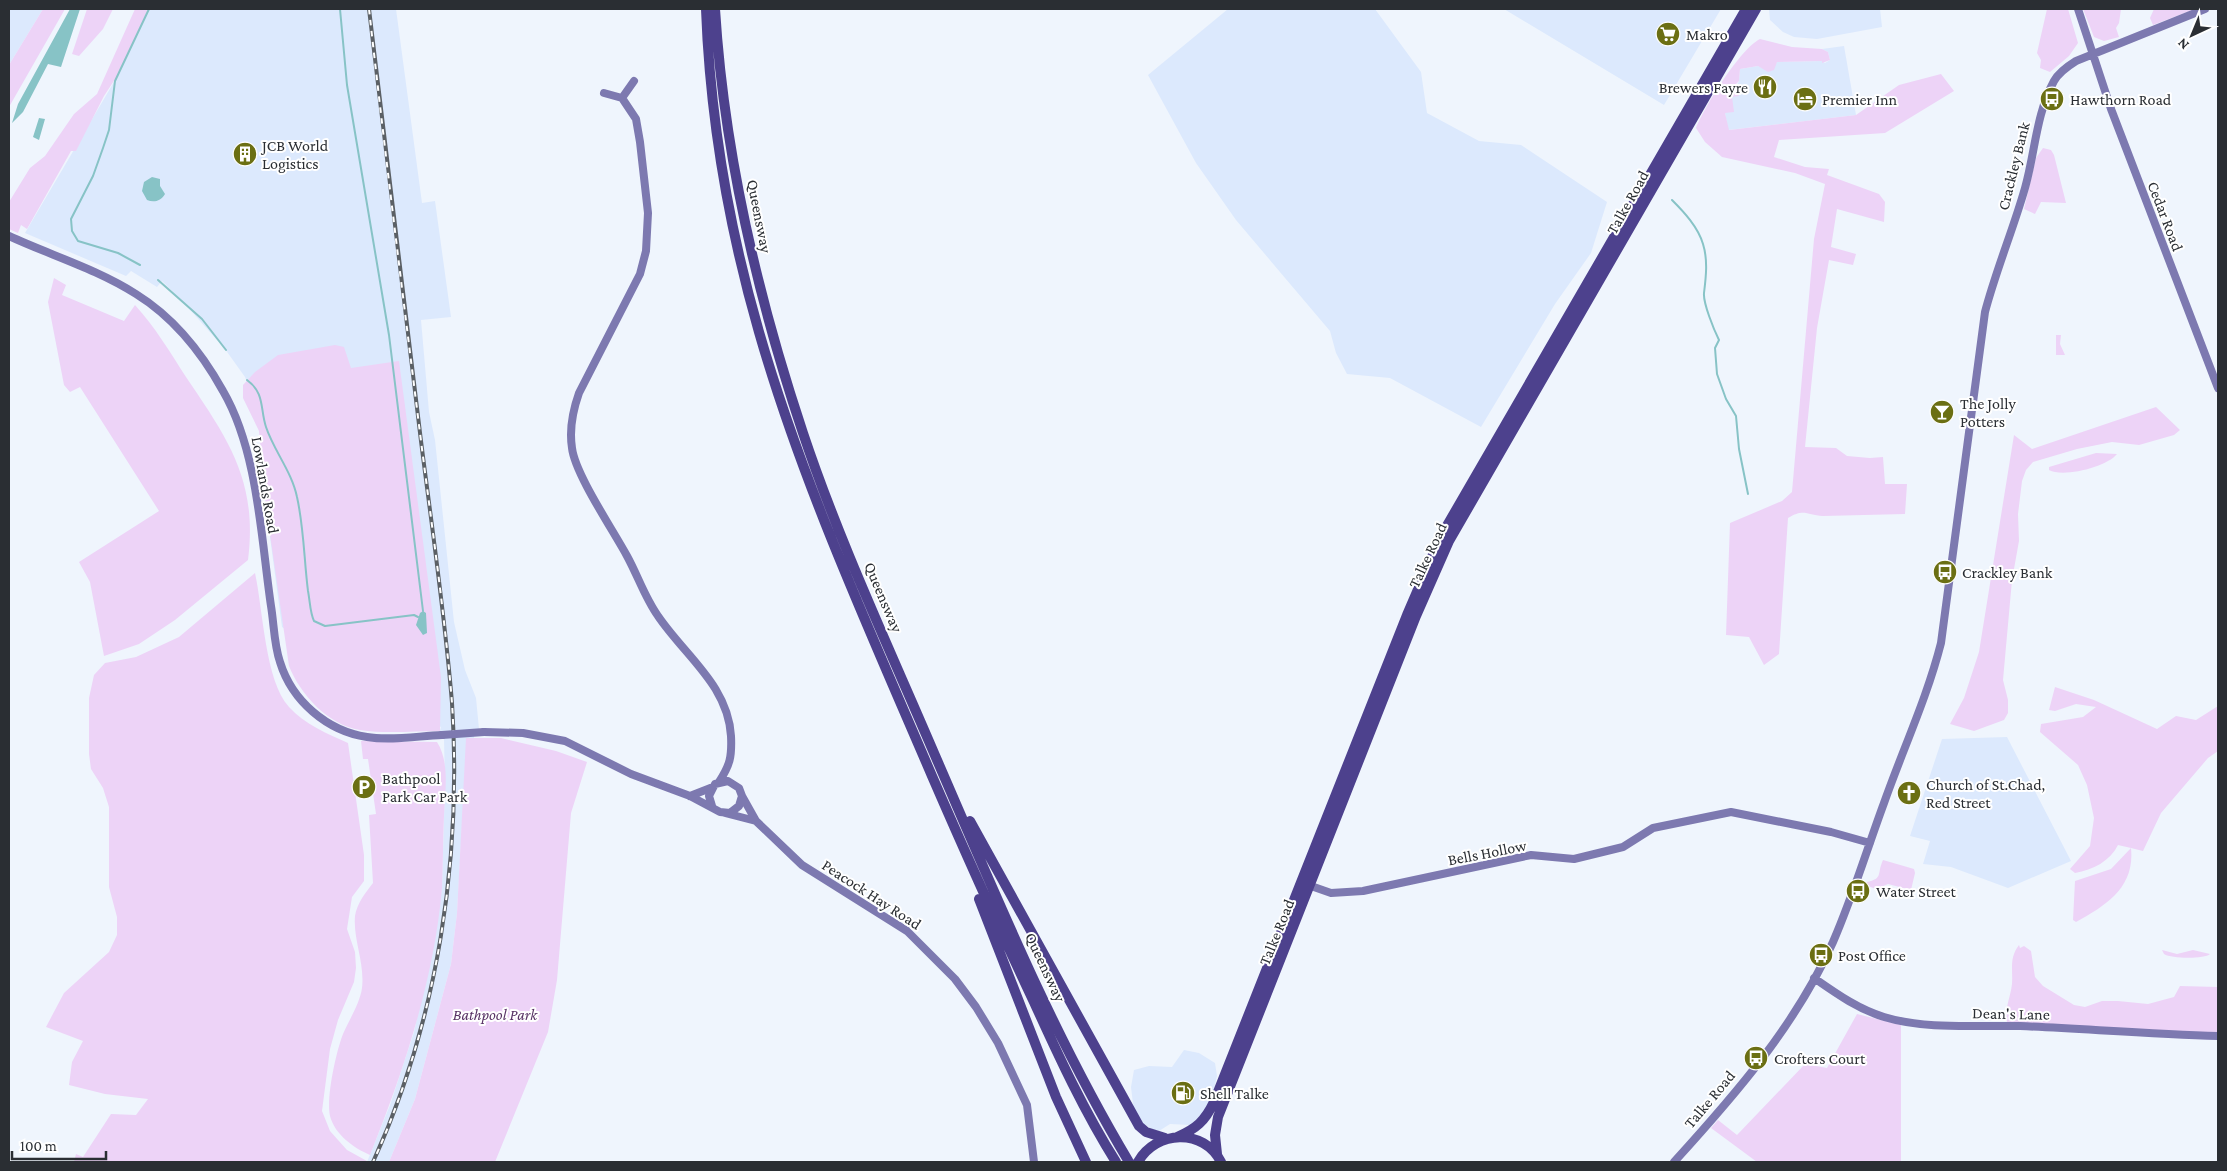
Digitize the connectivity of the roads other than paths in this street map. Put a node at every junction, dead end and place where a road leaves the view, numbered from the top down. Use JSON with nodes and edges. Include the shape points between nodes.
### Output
{"nodes":[{"id":1,"x":704,"y":9,"type":"edge"},
{"id":2,"x":715,"y":9,"type":"edge"},
{"id":3,"x":1746,"y":9,"type":"edge"},
{"id":4,"x":1756,"y":9,"type":"edge"},
{"id":5,"x":2078,"y":9,"type":"edge"},
{"id":6,"x":2205,"y":9,"type":"edge"},
{"id":7,"x":2092,"y":53,"type":"junction"},
{"id":8,"x":634,"y":81,"type":"dead end"},
{"id":9,"x":604,"y":93,"type":"dead end"},
{"id":10,"x":622,"y":98,"type":"junction"},
{"id":11,"x":9,"y":236,"type":"edge"},
{"id":12,"x":2218,"y":388,"type":"edge"},
{"id":13,"x":442,"y":735,"type":"joint"},
{"id":14,"x":929,"y":742,"type":"junction"},
{"id":15,"x":729,"y":767,"type":"junction"},
{"id":16,"x":716,"y":784,"type":"junction"},
{"id":17,"x":739,"y":788,"type":"junction"},
{"id":18,"x":940,"y":794,"type":"junction"},
{"id":19,"x":690,"y":796,"type":"junction"},
{"id":20,"x":742,"y":796,"type":"junction"},
{"id":21,"x":712,"y":806,"type":"junction"},
{"id":22,"x":725,"y":813,"type":"junction"},
{"id":23,"x":756,"y":821,"type":"junction"},
{"id":24,"x":1870,"y":843,"type":"junction"},
{"id":25,"x":1864,"y":859,"type":"joint"},
{"id":26,"x":1311,"y":886,"type":"junction"},
{"id":27,"x":1814,"y":978,"type":"junction"},
{"id":28,"x":2218,"y":1036,"type":"edge"},
{"id":29,"x":1177,"y":1137,"type":"junction"},
{"id":30,"x":1165,"y":1138,"type":"junction"},
{"id":31,"x":1219,"y":1158,"type":"edge"},
{"id":32,"x":1034,"y":1162,"type":"edge"},
{"id":33,"x":1086,"y":1162,"type":"edge"},
{"id":34,"x":1116,"y":1162,"type":"edge"},
{"id":35,"x":1135,"y":1162,"type":"edge"},
{"id":36,"x":1674,"y":1162,"type":"edge"}],
"edges":[{"from":1,"to":18,"type":"highway","name":"Queensway","via":[[708,62],[731,215],[759,332],[798,452]]},
{"from":2,"to":14,"type":"highway","name":"Queensway","via":[[718,58],[742,212],[769,325],[834,514]]},
{"from":3,"to":29,"type":"highway","name":"Talke Road","via":[[1441,536],[1208,1116],[1196,1128]]},
{"from":4,"to":26,"type":"highway","name":"Talke Road","via":[[1449,540]]},
{"from":5,"to":7,"type":"street","name":"Cedar Road"},
{"from":6,"to":7,"type":"street","name":"Crackley Bank"},
{"from":7,"to":12,"type":"street","name":"Cedar Road"},
{"from":7,"to":24,"type":"street","name":"Crackley Bank","via":[[2070,65],[2053,82],[2041,114],[2025,187],[1995,275],[1980,342],[1941,643],[1926,696]]},
{"from":8,"to":10,"type":"street"},
{"from":9,"to":10,"type":"street"},
{"from":10,"to":15,"type":"street","via":[[636,119],[640,142],[648,213],[646,251],[640,274],[572,410],[572,450],[653,608],[721,696],[730,722]]},
{"from":11,"to":13,"type":"street","name":"Lowlands Road","via":[[105,278],[149,303],[186,338],[215,378],[243,434],[252,468],[280,662],[304,704],[327,723],[368,738]]},
{"from":13,"to":19,"type":"street","name":"Peacock Hay Road","bridge":true,"via":[[523,733],[565,741],[631,774]]},
{"from":14,"to":30,"type":"highway","via":[[984,849],[1124,1101],[1143,1130]]},
{"from":14,"to":35,"type":"highway","name":"Queensway","via":[[1033,976],[1104,1121]]},
{"from":15,"to":16,"type":"street"},
{"from":15,"to":17,"type":"street"},
{"from":16,"to":17,"type":"street","via":[[732,782]]},
{"from":16,"to":19,"type":"street"},
{"from":16,"to":21,"type":"street","via":[[709,796]]},
{"from":17,"to":20,"type":"street"},
{"from":18,"to":33,"type":"highway","via":[[1053,1089]]},
{"from":18,"to":34,"type":"highway","name":"Queensway","via":[[1070,1078]]},
{"from":19,"to":21,"type":"street","name":"Peacock Hay Road"},
{"from":20,"to":22,"type":"street","via":[[735,810]]},
{"from":20,"to":23,"type":"street"},
{"from":21,"to":22,"type":"street","name":"Peacock Hay Road"},
{"from":22,"to":23,"type":"street","name":"Peacock Hay Road"},
{"from":23,"to":32,"type":"street","name":"Peacock Hay Road","via":[[802,865],[907,931],[955,979],[998,1044],[1027,1105]]},
{"from":24,"to":25,"type":"street","name":"Crackley Bank"},
{"from":24,"to":26,"type":"street","name":"Bells Hollow","via":[[1731,812],[1653,828],[1623,847],[1574,858],[1531,855],[1363,891],[1331,893]]},
{"from":25,"to":27,"type":"street","name":"Talke Road","via":[[1833,942]]},
{"from":26,"to":31,"type":"highway","name":"Talke Road","via":[[1218,1117],[1215,1135]]},
{"from":27,"to":28,"type":"street","name":"Dean's Lane","via":[[1863,1010],[1911,1022]]},
{"from":27,"to":36,"type":"street","name":"Talke Road","via":[[1766,1054]]},
{"from":29,"to":30,"type":"highway"},
{"from":29,"to":31,"type":"highway","via":[[1194,1139]]},
{"from":30,"to":35,"type":"highway","via":[[1152,1145]]}]}
